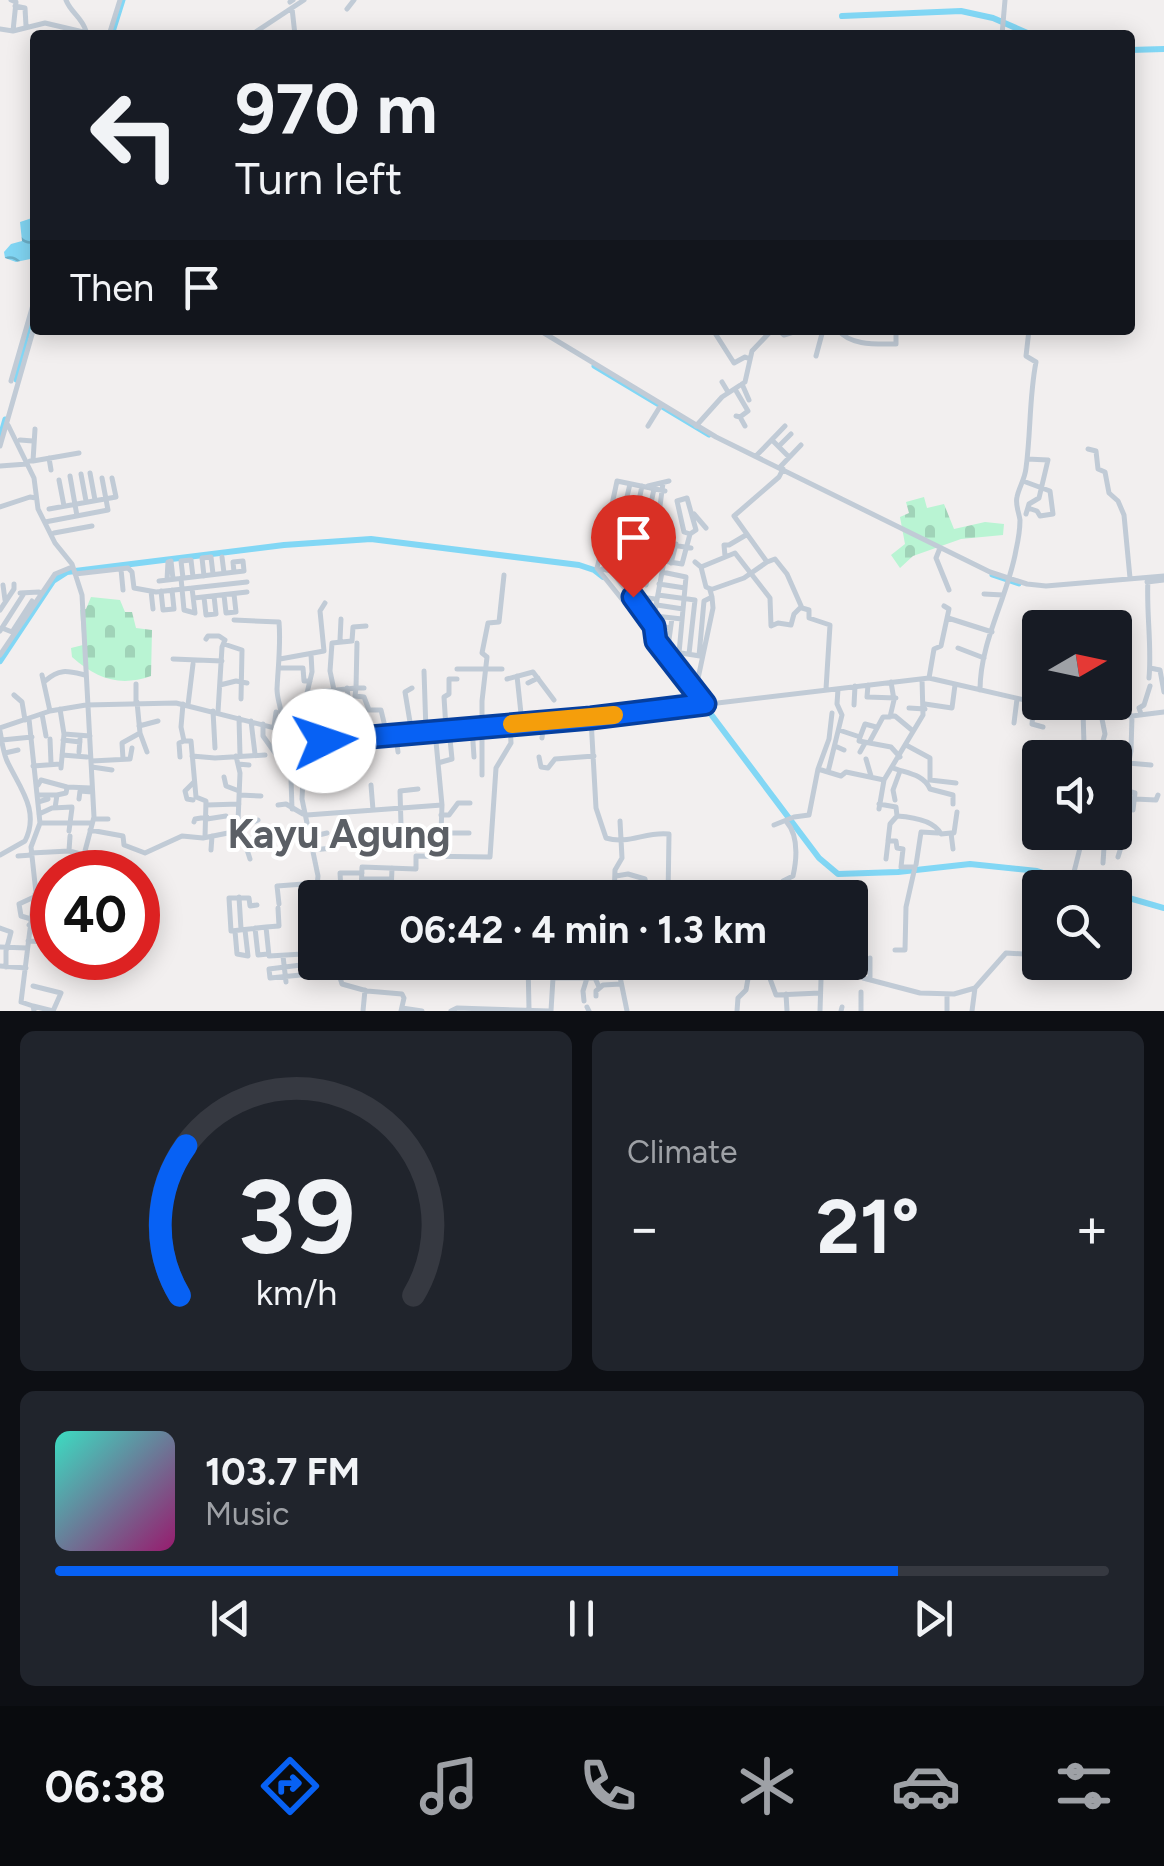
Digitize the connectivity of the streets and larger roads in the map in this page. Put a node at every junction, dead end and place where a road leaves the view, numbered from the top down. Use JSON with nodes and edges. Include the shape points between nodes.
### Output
{"nodes":[{"id":1,"x":66,"y":0,"type":"edge"},
{"id":2,"x":120,"y":0,"type":"edge"},
{"id":3,"x":304,"y":0,"type":"edge"},
{"id":4,"x":354,"y":0,"type":"edge"},
{"id":5,"x":1005,"y":0,"type":"edge"},
{"id":6,"x":15,"y":2,"type":"edge"},
{"id":7,"x":291,"y":3,"type":"edge"},
{"id":8,"x":347,"y":8,"type":"dead end"},
{"id":9,"x":26,"y":26,"type":"junction"},
{"id":10,"x":0,"y":29,"type":"edge"},
{"id":11,"x":14,"y":30,"type":"junction"},
{"id":12,"x":81,"y":30,"type":"edge"},
{"id":13,"x":86,"y":30,"type":"edge"},
{"id":14,"x":110,"y":30,"type":"edge"},
{"id":15,"x":258,"y":30,"type":"edge"},
{"id":16,"x":294,"y":30,"type":"edge"},
{"id":17,"x":1002,"y":30,"type":"edge"},
{"id":18,"x":30,"y":316,"type":"edge"},
{"id":19,"x":32,"y":335,"type":"edge"},
{"id":20,"x":548,"y":335,"type":"edge"},
{"id":21,"x":716,"y":335,"type":"edge"},
{"id":22,"x":759,"y":335,"type":"edge"},
{"id":23,"x":822,"y":335,"type":"edge"},
{"id":24,"x":842,"y":335,"type":"edge"},
{"id":25,"x":896,"y":335,"type":"edge"},
{"id":26,"x":1028,"y":335,"type":"edge"},
{"id":27,"x":816,"y":356,"type":"dead end"},
{"id":28,"x":750,"y":358,"type":"junction"},
{"id":29,"x":12,"y":381,"type":"dead end"},
{"id":30,"x":722,"y":382,"type":"dead end"},
{"id":31,"x":735,"y":389,"type":"junction"},
{"id":32,"x":750,"y":400,"type":"dead end"},
{"id":33,"x":659,"y":408,"type":"junction"},
{"id":34,"x":4,"y":424,"type":"edge"},
{"id":35,"x":648,"y":426,"type":"dead end"},
{"id":36,"x":696,"y":426,"type":"junction"},
{"id":37,"x":745,"y":426,"type":"dead end"},
{"id":38,"x":785,"y":426,"type":"dead end"},
{"id":39,"x":34,"y":429,"type":"dead end"},
{"id":40,"x":791,"y":434,"type":"dead end"},
{"id":41,"x":20,"y":440,"type":"dead end"},
{"id":42,"x":34,"y":440,"type":"junction"},
{"id":43,"x":772,"y":440,"type":"junction"},
{"id":44,"x":0,"y":446,"type":"edge"},
{"id":45,"x":796,"y":446,"type":"dead end"},
{"id":46,"x":779,"y":447,"type":"junction"},
{"id":47,"x":1088,"y":450,"type":"dead end"},
{"id":48,"x":79,"y":453,"type":"dead end"},
{"id":49,"x":756,"y":456,"type":"junction"},
{"id":50,"x":789,"y":457,"type":"junction"},
{"id":51,"x":49,"y":458,"type":"junction"},
{"id":52,"x":1026,"y":459,"type":"junction"},
{"id":53,"x":29,"y":462,"type":"junction"},
{"id":54,"x":0,"y":466,"type":"edge"},
{"id":55,"x":781,"y":467,"type":"junction"},
{"id":56,"x":51,"y":470,"type":"dead end"},
{"id":57,"x":90,"y":473,"type":"dead end"},
{"id":58,"x":81,"y":474,"type":"dead end"},
{"id":59,"x":70,"y":476,"type":"dead end"},
{"id":60,"x":102,"y":478,"type":"dead end"},
{"id":61,"x":112,"y":478,"type":"dead end"},
{"id":62,"x":60,"y":480,"type":"dead end"},
{"id":63,"x":1023,"y":482,"type":"junction"},
{"id":64,"x":630,"y":484,"type":"junction"},
{"id":65,"x":642,"y":486,"type":"junction"},
{"id":66,"x":1042,"y":488,"type":"junction"},
{"id":67,"x":654,"y":489,"type":"junction"},
{"id":68,"x":665,"y":491,"type":"junction"},
{"id":69,"x":50,"y":497,"type":"dead end"},
{"id":70,"x":36,"y":498,"type":"junction"},
{"id":71,"x":106,"y":498,"type":"junction"},
{"id":72,"x":96,"y":500,"type":"junction"},
{"id":73,"x":86,"y":502,"type":"junction"},
{"id":74,"x":75,"y":504,"type":"junction"},
{"id":75,"x":64,"y":506,"type":"junction"},
{"id":76,"x":0,"y":508,"type":"edge"},
{"id":77,"x":662,"y":509,"type":"junction"},
{"id":78,"x":98,"y":512,"type":"junction"},
{"id":79,"x":692,"y":512,"type":"junction"},
{"id":80,"x":80,"y":516,"type":"junction"},
{"id":81,"x":609,"y":519,"type":"junction"},
{"id":82,"x":44,"y":522,"type":"junction"},
{"id":83,"x":622,"y":522,"type":"junction"},
{"id":84,"x":634,"y":524,"type":"junction"},
{"id":85,"x":646,"y":527,"type":"junction"},
{"id":86,"x":607,"y":528,"type":"junction"},
{"id":87,"x":706,"y":528,"type":"dead end"},
{"id":88,"x":657,"y":530,"type":"junction"},
{"id":89,"x":54,"y":533,"type":"dead end"},
{"id":90,"x":636,"y":533,"type":"junction"},
{"id":91,"x":690,"y":534,"type":"junction"},
{"id":92,"x":746,"y":534,"type":"junction"},
{"id":93,"x":646,"y":536,"type":"junction"},
{"id":94,"x":605,"y":537,"type":"junction"},
{"id":95,"x":634,"y":542,"type":"junction"},
{"id":96,"x":655,"y":542,"type":"junction"},
{"id":97,"x":666,"y":544,"type":"junction"},
{"id":98,"x":676,"y":544,"type":"junction"},
{"id":99,"x":602,"y":547,"type":"junction"},
{"id":100,"x":688,"y":547,"type":"junction"},
{"id":101,"x":939,"y":549,"type":"junction"},
{"id":102,"x":629,"y":554,"type":"junction"},
{"id":103,"x":222,"y":557,"type":"dead end"},
{"id":104,"x":600,"y":557,"type":"junction"},
{"id":105,"x":642,"y":557,"type":"junction"},
{"id":106,"x":725,"y":557,"type":"junction"},
{"id":107,"x":651,"y":559,"type":"junction"},
{"id":108,"x":666,"y":562,"type":"junction"},
{"id":109,"x":767,"y":562,"type":"junction"},
{"id":110,"x":122,"y":569,"type":"junction"},
{"id":111,"x":602,"y":569,"type":"dead end"},
{"id":112,"x":74,"y":571,"type":"junction"},
{"id":113,"x":234,"y":572,"type":"dead end"},
{"id":114,"x":612,"y":572,"type":"junction"},
{"id":115,"x":662,"y":572,"type":"junction"},
{"id":116,"x":224,"y":573,"type":"junction"},
{"id":117,"x":214,"y":574,"type":"junction"},
{"id":118,"x":625,"y":574,"type":"junction"},
{"id":119,"x":504,"y":575,"type":"dead end"},
{"id":120,"x":749,"y":575,"type":"junction"},
{"id":121,"x":204,"y":576,"type":"junction"},
{"id":122,"x":193,"y":577,"type":"junction"},
{"id":123,"x":182,"y":578,"type":"junction"},
{"id":124,"x":1130,"y":578,"type":"junction"},
{"id":125,"x":1164,"y":578,"type":"edge"},
{"id":126,"x":1147,"y":580,"type":"junction"},
{"id":127,"x":159,"y":581,"type":"dead end"},
{"id":128,"x":1010,"y":581,"type":"junction"},
{"id":129,"x":247,"y":582,"type":"dead end"},
{"id":130,"x":3,"y":584,"type":"dead end"},
{"id":131,"x":622,"y":584,"type":"junction"},
{"id":132,"x":216,"y":585,"type":"junction"},
{"id":133,"x":192,"y":588,"type":"junction"},
{"id":134,"x":685,"y":588,"type":"junction"},
{"id":135,"x":183,"y":589,"type":"junction"},
{"id":136,"x":18,"y":590,"type":"junction"},
{"id":137,"x":123,"y":590,"type":"dead end"},
{"id":138,"x":172,"y":590,"type":"junction"},
{"id":139,"x":950,"y":590,"type":"dead end"},
{"id":140,"x":150,"y":591,"type":"junction"},
{"id":141,"x":161,"y":591,"type":"junction"},
{"id":142,"x":39,"y":592,"type":"dead end"},
{"id":143,"x":247,"y":592,"type":"dead end"},
{"id":144,"x":712,"y":593,"type":"junction"},
{"id":145,"x":234,"y":594,"type":"junction"},
{"id":146,"x":984,"y":594,"type":"dead end"},
{"id":147,"x":224,"y":595,"type":"junction"},
{"id":148,"x":1003,"y":595,"type":"junction"},
{"id":149,"x":214,"y":596,"type":"junction"},
{"id":150,"x":633,"y":596,"type":"junction"},
{"id":151,"x":204,"y":597,"type":"junction"},
{"id":152,"x":194,"y":598,"type":"junction"},
{"id":153,"x":684,"y":599,"type":"junction"},
{"id":154,"x":656,"y":600,"type":"junction"},
{"id":155,"x":695,"y":600,"type":"junction"},
{"id":156,"x":5,"y":602,"type":"junction"},
{"id":157,"x":34,"y":602,"type":"junction"},
{"id":158,"x":704,"y":602,"type":"junction"},
{"id":159,"x":326,"y":603,"type":"dead end"},
{"id":160,"x":944,"y":606,"type":"dead end"},
{"id":161,"x":801,"y":607,"type":"junction"},
{"id":162,"x":153,"y":609,"type":"dead end"},
{"id":163,"x":641,"y":609,"type":"junction"},
{"id":164,"x":683,"y":609,"type":"junction"},
{"id":165,"x":0,"y":610,"type":"edge"},
{"id":166,"x":342,"y":618,"type":"dead end"},
{"id":167,"x":672,"y":618,"type":"junction"},
{"id":168,"x":948,"y":618,"type":"junction"},
{"id":169,"x":234,"y":620,"type":"dead end"},
{"id":170,"x":682,"y":620,"type":"junction"},
{"id":171,"x":692,"y":622,"type":"junction"},
{"id":172,"x":702,"y":624,"type":"junction"},
{"id":173,"x":366,"y":626,"type":"dead end"},
{"id":174,"x":654,"y":626,"type":"junction"},
{"id":175,"x":670,"y":628,"type":"junction"},
{"id":176,"x":1,"y":629,"type":"edge"},
{"id":177,"x":992,"y":632,"type":"junction"},
{"id":178,"x":669,"y":638,"type":"junction"},
{"id":179,"x":206,"y":639,"type":"dead end"},
{"id":180,"x":656,"y":639,"type":"junction"},
{"id":181,"x":1164,"y":640,"type":"edge"},
{"id":182,"x":340,"y":642,"type":"junction"},
{"id":183,"x":1152,"y":642,"type":"junction"},
{"id":184,"x":358,"y":643,"type":"dead end"},
{"id":185,"x":224,"y":644,"type":"junction"},
{"id":186,"x":328,"y":644,"type":"junction"},
{"id":187,"x":249,"y":645,"type":"dead end"},
{"id":188,"x":958,"y":648,"type":"dead end"},
{"id":189,"x":242,"y":650,"type":"junction"},
{"id":190,"x":668,"y":653,"type":"junction"},
{"id":191,"x":679,"y":653,"type":"junction"},
{"id":192,"x":311,"y":654,"type":"junction"},
{"id":193,"x":689,"y":654,"type":"junction"},
{"id":194,"x":0,"y":655,"type":"edge"},
{"id":195,"x":701,"y":656,"type":"junction"},
{"id":196,"x":984,"y":658,"type":"junction"},
{"id":197,"x":173,"y":659,"type":"dead end"},
{"id":198,"x":280,"y":659,"type":"junction"},
{"id":199,"x":222,"y":661,"type":"junction"},
{"id":200,"x":193,"y":664,"type":"dead end"},
{"id":201,"x":280,"y":668,"type":"junction"},
{"id":202,"x":486,"y":668,"type":"junction"},
{"id":203,"x":1150,"y":668,"type":"junction"},
{"id":204,"x":457,"y":669,"type":"dead end"},
{"id":205,"x":502,"y":669,"type":"dead end"},
{"id":206,"x":424,"y":670,"type":"dead end"},
{"id":207,"x":85,"y":676,"type":"junction"},
{"id":208,"x":517,"y":676,"type":"junction"},
{"id":209,"x":507,"y":678,"type":"dead end"},
{"id":210,"x":538,"y":678,"type":"junction"},
{"id":211,"x":925,"y":678,"type":"junction"},
{"id":212,"x":1163,"y":678,"type":"edge"},
{"id":213,"x":457,"y":679,"type":"dead end"},
{"id":214,"x":310,"y":681,"type":"junction"},
{"id":215,"x":244,"y":682,"type":"junction"},
{"id":216,"x":891,"y":682,"type":"junction"},
{"id":217,"x":136,"y":684,"type":"dead end"},
{"id":218,"x":528,"y":684,"type":"dead end"},
{"id":219,"x":868,"y":684,"type":"junction"},
{"id":220,"x":955,"y":684,"type":"junction"},
{"id":221,"x":220,"y":685,"type":"junction"},
{"id":222,"x":855,"y":686,"type":"junction"},
{"id":223,"x":347,"y":688,"type":"junction"},
{"id":224,"x":356,"y":688,"type":"junction"},
{"id":225,"x":364,"y":688,"type":"dead end"},
{"id":226,"x":412,"y":688,"type":"dead end"},
{"id":227,"x":838,"y":688,"type":"junction"},
{"id":228,"x":826,"y":689,"type":"junction"},
{"id":229,"x":334,"y":690,"type":"junction"},
{"id":230,"x":980,"y":690,"type":"junction"},
{"id":231,"x":24,"y":691,"type":"dead end"},
{"id":232,"x":1164,"y":692,"type":"edge"},
{"id":233,"x":307,"y":694,"type":"junction"},
{"id":234,"x":697,"y":694,"type":"junction"},
{"id":235,"x":14,"y":695,"type":"dead end"},
{"id":236,"x":895,"y":698,"type":"junction"},
{"id":237,"x":242,"y":699,"type":"dead end"},
{"id":238,"x":1017,"y":699,"type":"junction"},
{"id":239,"x":554,"y":700,"type":"dead end"},
{"id":240,"x":1022,"y":700,"type":"edge"},
{"id":241,"x":22,"y":702,"type":"junction"},
{"id":242,"x":136,"y":702,"type":"junction"},
{"id":243,"x":704,"y":704,"type":"junction"},
{"id":244,"x":86,"y":705,"type":"junction"},
{"id":245,"x":186,"y":705,"type":"junction"},
{"id":246,"x":854,"y":705,"type":"dead end"},
{"id":247,"x":925,"y":707,"type":"junction"},
{"id":248,"x":909,"y":708,"type":"dead end"},
{"id":249,"x":60,"y":710,"type":"junction"},
{"id":250,"x":50,"y":711,"type":"junction"},
{"id":251,"x":215,"y":712,"type":"junction"},
{"id":252,"x":276,"y":712,"type":"dead end"},
{"id":253,"x":1164,"y":712,"type":"edge"},
{"id":254,"x":832,"y":713,"type":"dead end"},
{"id":255,"x":42,"y":714,"type":"junction"},
{"id":256,"x":1141,"y":714,"type":"junction"},
{"id":257,"x":890,"y":716,"type":"junction"},
{"id":258,"x":1132,"y":716,"type":"edge"},
{"id":259,"x":239,"y":718,"type":"junction"},
{"id":260,"x":591,"y":718,"type":"junction"},
{"id":261,"x":27,"y":719,"type":"junction"},
{"id":262,"x":251,"y":720,"type":"junction"},
{"id":263,"x":1032,"y":720,"type":"edge"},
{"id":264,"x":158,"y":721,"type":"dead end"},
{"id":265,"x":544,"y":722,"type":"junction"},
{"id":266,"x":522,"y":723,"type":"junction"},
{"id":267,"x":1014,"y":723,"type":"dead end"},
{"id":268,"x":263,"y":724,"type":"junction"},
{"id":269,"x":510,"y":724,"type":"junction"},
{"id":270,"x":482,"y":726,"type":"junction"},
{"id":271,"x":472,"y":727,"type":"junction"},
{"id":272,"x":1043,"y":727,"type":"dead end"},
{"id":273,"x":274,"y":728,"type":"junction"},
{"id":274,"x":0,"y":729,"type":"edge"},
{"id":275,"x":447,"y":729,"type":"junction"},
{"id":276,"x":140,"y":730,"type":"junction"},
{"id":277,"x":282,"y":730,"type":"junction"},
{"id":278,"x":839,"y":730,"type":"junction"},
{"id":279,"x":914,"y":731,"type":"junction"},
{"id":280,"x":426,"y":732,"type":"junction"},
{"id":281,"x":435,"y":732,"type":"junction"},
{"id":282,"x":299,"y":734,"type":"junction"},
{"id":283,"x":412,"y":734,"type":"junction"},
{"id":284,"x":387,"y":735,"type":"junction"},
{"id":285,"x":90,"y":736,"type":"junction"},
{"id":286,"x":396,"y":736,"type":"junction"},
{"id":287,"x":63,"y":737,"type":"junction"},
{"id":288,"x":32,"y":738,"type":"junction"},
{"id":289,"x":542,"y":738,"type":"dead end"},
{"id":290,"x":80,"y":739,"type":"junction"},
{"id":291,"x":313,"y":739,"type":"junction"},
{"id":292,"x":2,"y":740,"type":"edge"},
{"id":293,"x":354,"y":740,"type":"junction"},
{"id":294,"x":865,"y":740,"type":"junction"},
{"id":295,"x":184,"y":741,"type":"junction"},
{"id":296,"x":906,"y":744,"type":"junction"},
{"id":297,"x":835,"y":746,"type":"junction"},
{"id":298,"x":132,"y":748,"type":"dead end"},
{"id":299,"x":215,"y":748,"type":"dead end"},
{"id":300,"x":18,"y":750,"type":"dead end"},
{"id":301,"x":844,"y":750,"type":"dead end"},
{"id":302,"x":79,"y":752,"type":"dead end"},
{"id":303,"x":147,"y":752,"type":"dead end"},
{"id":304,"x":398,"y":752,"type":"dead end"},
{"id":305,"x":860,"y":752,"type":"dead end"},
{"id":306,"x":5,"y":753,"type":"junction"},
{"id":307,"x":275,"y":753,"type":"dead end"},
{"id":308,"x":254,"y":754,"type":"junction"},
{"id":309,"x":62,"y":755,"type":"junction"},
{"id":310,"x":238,"y":755,"type":"junction"},
{"id":311,"x":264,"y":755,"type":"dead end"},
{"id":312,"x":192,"y":756,"type":"junction"},
{"id":313,"x":594,"y":756,"type":"junction"},
{"id":314,"x":180,"y":757,"type":"dead end"},
{"id":315,"x":324,"y":757,"type":"dead end"},
{"id":316,"x":474,"y":757,"type":"dead end"},
{"id":317,"x":539,"y":757,"type":"dead end"},
{"id":318,"x":900,"y":757,"type":"junction"},
{"id":319,"x":866,"y":759,"type":"dead end"},
{"id":320,"x":124,"y":760,"type":"junction"},
{"id":321,"x":91,"y":762,"type":"junction"},
{"id":322,"x":51,"y":763,"type":"junction"},
{"id":323,"x":438,"y":763,"type":"junction"},
{"id":324,"x":1132,"y":763,"type":"edge"},
{"id":325,"x":238,"y":764,"type":"junction"},
{"id":326,"x":311,"y":764,"type":"junction"},
{"id":327,"x":249,"y":765,"type":"dead end"},
{"id":328,"x":1151,"y":765,"type":"dead end"},
{"id":329,"x":33,"y":766,"type":"junction"},
{"id":330,"x":84,"y":767,"type":"dead end"},
{"id":331,"x":818,"y":769,"type":"junction"},
{"id":332,"x":896,"y":769,"type":"junction"},
{"id":333,"x":112,"y":770,"type":"dead end"},
{"id":334,"x":193,"y":770,"type":"junction"},
{"id":335,"x":206,"y":770,"type":"dead end"},
{"id":336,"x":828,"y":772,"type":"junction"},
{"id":337,"x":482,"y":775,"type":"dead end"},
{"id":338,"x":872,"y":776,"type":"junction"},
{"id":339,"x":224,"y":777,"type":"dead end"},
{"id":340,"x":292,"y":778,"type":"dead end"},
{"id":341,"x":240,"y":780,"type":"junction"},
{"id":342,"x":884,"y":780,"type":"junction"},
{"id":343,"x":928,"y":781,"type":"junction"},
{"id":344,"x":194,"y":782,"type":"junction"},
{"id":345,"x":956,"y":783,"type":"dead end"},
{"id":346,"x":248,"y":784,"type":"dead end"},
{"id":347,"x":371,"y":785,"type":"dead end"},
{"id":348,"x":418,"y":788,"type":"dead end"},
{"id":349,"x":66,"y":790,"type":"junction"},
{"id":350,"x":92,"y":790,"type":"junction"},
{"id":351,"x":1132,"y":791,"type":"edge"},
{"id":352,"x":239,"y":793,"type":"junction"},
{"id":353,"x":38,"y":795,"type":"junction"},
{"id":354,"x":1158,"y":795,"type":"dead end"},
{"id":355,"x":57,"y":796,"type":"junction"},
{"id":356,"x":261,"y":796,"type":"dead end"},
{"id":357,"x":48,"y":798,"type":"dead end"},
{"id":358,"x":79,"y":799,"type":"dead end"},
{"id":359,"x":193,"y":800,"type":"dead end"},
{"id":360,"x":895,"y":800,"type":"dead end"},
{"id":361,"x":1135,"y":800,"type":"junction"},
{"id":362,"x":470,"y":802,"type":"dead end"},
{"id":363,"x":322,"y":803,"type":"dead end"},
{"id":364,"x":239,"y":804,"type":"junction"},
{"id":365,"x":953,"y":804,"type":"dead end"},
{"id":366,"x":206,"y":805,"type":"junction"},
{"id":367,"x":278,"y":805,"type":"dead end"},
{"id":368,"x":442,"y":805,"type":"junction"},
{"id":369,"x":70,"y":806,"type":"junction"},
{"id":370,"x":55,"y":808,"type":"junction"},
{"id":371,"x":401,"y":808,"type":"junction"},
{"id":372,"x":292,"y":810,"type":"junction"},
{"id":373,"x":374,"y":810,"type":"junction"},
{"id":374,"x":1133,"y":810,"type":"dead end"},
{"id":375,"x":957,"y":812,"type":"dead end"},
{"id":376,"x":39,"y":814,"type":"junction"},
{"id":377,"x":323,"y":814,"type":"junction"},
{"id":378,"x":306,"y":815,"type":"junction"},
{"id":379,"x":442,"y":815,"type":"junction"},
{"id":380,"x":226,"y":816,"type":"dead end"},
{"id":381,"x":897,"y":816,"type":"junction"},
{"id":382,"x":207,"y":818,"type":"junction"},
{"id":383,"x":108,"y":820,"type":"dead end"},
{"id":384,"x":258,"y":820,"type":"dead end"},
{"id":385,"x":620,"y":820,"type":"dead end"},
{"id":386,"x":789,"y":820,"type":"junction"},
{"id":387,"x":194,"y":822,"type":"dead end"},
{"id":388,"x":40,"y":823,"type":"junction"},
{"id":389,"x":92,"y":824,"type":"junction"},
{"id":390,"x":402,"y":825,"type":"dead end"},
{"id":391,"x":774,"y":825,"type":"dead end"},
{"id":392,"x":70,"y":830,"type":"junction"},
{"id":393,"x":236,"y":831,"type":"junction"},
{"id":394,"x":327,"y":833,"type":"dead end"},
{"id":395,"x":470,"y":833,"type":"dead end"},
{"id":396,"x":938,"y":833,"type":"junction"},
{"id":397,"x":950,"y":833,"type":"junction"},
{"id":398,"x":208,"y":837,"type":"junction"},
{"id":399,"x":310,"y":837,"type":"junction"},
{"id":400,"x":888,"y":841,"type":"junction"},
{"id":401,"x":620,"y":842,"type":"junction"},
{"id":402,"x":40,"y":844,"type":"dead end"},
{"id":403,"x":333,"y":848,"type":"dead end"},
{"id":404,"x":953,"y":849,"type":"dead end"},
{"id":405,"x":33,"y":850,"type":"edge"},
{"id":406,"x":40,"y":850,"type":"edge"},
{"id":407,"x":70,"y":850,"type":"edge"},
{"id":408,"x":85,"y":850,"type":"edge"},
{"id":409,"x":211,"y":850,"type":"dead end"},
{"id":410,"x":312,"y":850,"type":"junction"},
{"id":411,"x":1104,"y":850,"type":"edge"},
{"id":412,"x":1120,"y":850,"type":"edge"},
{"id":413,"x":30,"y":854,"type":"edge"},
{"id":414,"x":0,"y":855,"type":"edge"},
{"id":415,"x":18,"y":856,"type":"dead end"},
{"id":416,"x":1118,"y":856,"type":"dead end"},
{"id":417,"x":250,"y":859,"type":"dead end"},
{"id":418,"x":886,"y":859,"type":"dead end"},
{"id":419,"x":1103,"y":863,"type":"dead end"},
{"id":420,"x":392,"y":868,"type":"junction"},
{"id":421,"x":915,"y":869,"type":"junction"},
{"id":422,"x":352,"y":873,"type":"junction"},
{"id":423,"x":362,"y":876,"type":"junction"},
{"id":424,"x":616,"y":876,"type":"junction"},
{"id":425,"x":391,"y":879,"type":"junction"},
{"id":426,"x":317,"y":880,"type":"edge"},
{"id":427,"x":616,"y":880,"type":"edge"},
{"id":428,"x":645,"y":880,"type":"edge"},
{"id":429,"x":668,"y":880,"type":"edge"},
{"id":430,"x":785,"y":880,"type":"edge"},
{"id":431,"x":298,"y":884,"type":"edge"},
{"id":432,"x":30,"y":898,"type":"edge"},
{"id":433,"x":257,"y":905,"type":"dead end"},
{"id":434,"x":30,"y":922,"type":"joint"},
{"id":435,"x":266,"y":927,"type":"junction"},
{"id":436,"x":0,"y":928,"type":"edge"},
{"id":437,"x":255,"y":928,"type":"junction"},
{"id":438,"x":240,"y":930,"type":"junction"},
{"id":439,"x":28,"y":945,"type":"junction"},
{"id":440,"x":4,"y":947,"type":"edge"},
{"id":441,"x":895,"y":950,"type":"dead end"},
{"id":442,"x":268,"y":954,"type":"junction"},
{"id":443,"x":298,"y":954,"type":"edge"},
{"id":444,"x":1022,"y":954,"type":"edge"},
{"id":445,"x":283,"y":956,"type":"junction"},
{"id":446,"x":870,"y":958,"type":"dead end"},
{"id":447,"x":298,"y":965,"type":"edge"},
{"id":448,"x":3,"y":966,"type":"edge"},
{"id":449,"x":284,"y":967,"type":"junction"},
{"id":450,"x":26,"y":968,"type":"junction"},
{"id":451,"x":298,"y":976,"type":"edge"},
{"id":452,"x":275,"y":978,"type":"junction"},
{"id":453,"x":286,"y":979,"type":"junction"},
{"id":454,"x":340,"y":980,"type":"edge"},
{"id":455,"x":528,"y":980,"type":"edge"},
{"id":456,"x":553,"y":980,"type":"edge"},
{"id":457,"x":587,"y":980,"type":"edge"},
{"id":458,"x":597,"y":980,"type":"edge"},
{"id":459,"x":620,"y":980,"type":"edge"},
{"id":460,"x":748,"y":980,"type":"edge"},
{"id":461,"x":772,"y":980,"type":"edge"},
{"id":462,"x":821,"y":980,"type":"dead end"},
{"id":463,"x":621,"y":984,"type":"junction"},
{"id":464,"x":33,"y":986,"type":"dead end"},
{"id":465,"x":276,"y":986,"type":"dead end"},
{"id":466,"x":599,"y":987,"type":"junction"},
{"id":467,"x":976,"y":988,"type":"junction"},
{"id":468,"x":365,"y":990,"type":"junction"},
{"id":469,"x":861,"y":992,"type":"dead end"},
{"id":470,"x":820,"y":993,"type":"junction"},
{"id":471,"x":786,"y":994,"type":"junction"},
{"id":472,"x":947,"y":994,"type":"junction"},
{"id":473,"x":596,"y":996,"type":"dead end"},
{"id":474,"x":21,"y":1002,"type":"junction"},
{"id":475,"x":587,"y":1006,"type":"edge"},
{"id":476,"x":33,"y":1008,"type":"edge"},
{"id":477,"x":529,"y":1009,"type":"edge"},
{"id":478,"x":401,"y":1010,"type":"edge"},
{"id":479,"x":509,"y":1010,"type":"edge"},
{"id":480,"x":19,"y":1011,"type":"edge"},
{"id":481,"x":363,"y":1011,"type":"edge"},
{"id":482,"x":422,"y":1011,"type":"edge"},
{"id":483,"x":450,"y":1011,"type":"edge"},
{"id":484,"x":550,"y":1011,"type":"edge"},
{"id":485,"x":627,"y":1011,"type":"edge"},
{"id":486,"x":737,"y":1011,"type":"edge"},
{"id":487,"x":787,"y":1011,"type":"edge"},
{"id":488,"x":820,"y":1011,"type":"edge"},
{"id":489,"x":860,"y":1011,"type":"edge"},
{"id":490,"x":948,"y":1011,"type":"edge"},
{"id":491,"x":972,"y":1011,"type":"edge"}],
"edges":[{"from":1,"to":13,"type":"street"},
{"from":2,"to":14,"type":"street"},
{"from":3,"to":7,"type":"street"},
{"from":4,"to":8,"type":"street"},
{"from":5,"to":17,"type":"street"},
{"from":6,"to":9,"type":"street","via":[[25,8]]},
{"from":6,"to":11,"type":"street"},
{"from":7,"to":15,"type":"street"},
{"from":7,"to":16,"type":"street"},
{"from":9,"to":11,"type":"street"},
{"from":9,"to":12,"type":"street","via":[[45,22]]},
{"from":10,"to":11,"type":"street"},
{"from":18,"to":29,"type":"street"},
{"from":19,"to":34,"type":"street"},
{"from":20,"to":33,"type":"street"},
{"from":21,"to":28,"type":"street","via":[[734,363]]},
{"from":22,"to":28,"type":"street"},
{"from":23,"to":27,"type":"street"},
{"from":24,"to":25,"type":"street","via":[[897,344]]},
{"from":26,"to":52,"type":"street","via":[[1026,356],[1036,362]]},
{"from":28,"to":31,"type":"street","via":[[746,379]]},
{"from":30,"to":31,"type":"street"},
{"from":31,"to":32,"type":"street"},
{"from":31,"to":36,"type":"street"},
{"from":31,"to":37,"type":"street","via":[[748,411],[738,416]]},
{"from":33,"to":35,"type":"street"},
{"from":33,"to":36,"type":"street"},
{"from":34,"to":44,"type":"street"},
{"from":34,"to":53,"type":"street"},
{"from":36,"to":49,"type":"street"},
{"from":38,"to":43,"type":"street"},
{"from":39,"to":42,"type":"street"},
{"from":40,"to":46,"type":"street"},
{"from":41,"to":42,"type":"street"},
{"from":42,"to":53,"type":"street"},
{"from":43,"to":46,"type":"street"},
{"from":43,"to":49,"type":"street"},
{"from":45,"to":50,"type":"street"},
{"from":46,"to":50,"type":"street"},
{"from":47,"to":124,"type":"street","via":[[1096,451],[1098,470],[1105,470],[1109,493],[1122,508]]},
{"from":48,"to":51,"type":"street"},
{"from":49,"to":55,"type":"street"},
{"from":50,"to":55,"type":"street"},
{"from":51,"to":53,"type":"street"},
{"from":51,"to":56,"type":"street"},
{"from":52,"to":63,"type":"street"},
{"from":52,"to":66,"type":"street","via":[[1048,460]]},
{"from":53,"to":54,"type":"street"},
{"from":53,"to":70,"type":"street"},
{"from":55,"to":92,"type":"street","via":[[734,516]]},
{"from":55,"to":101,"type":"street"},
{"from":57,"to":72,"type":"street"},
{"from":58,"to":73,"type":"street"},
{"from":59,"to":74,"type":"street"},
{"from":60,"to":71,"type":"street"},
{"from":61,"to":71,"type":"street","via":[[116,497]]},
{"from":62,"to":75,"type":"street"},
{"from":63,"to":66,"type":"street"},
{"from":63,"to":128,"type":"street"},
{"from":64,"to":65,"type":"street"},
{"from":64,"to":81,"type":"street","via":[[617,481]]},
{"from":64,"to":83,"type":"street"},
{"from":65,"to":67,"type":"street"},
{"from":65,"to":68,"type":"street","via":[[666,482]]},
{"from":65,"to":84,"type":"street"},
{"from":66,"to":66,"type":"street","via":[[1050,492],[1052,515],[1027,511]]},
{"from":67,"to":68,"type":"street"},
{"from":67,"to":85,"type":"street"},
{"from":68,"to":77,"type":"street"},
{"from":69,"to":75,"type":"street","via":[[50,508]]},
{"from":70,"to":76,"type":"street"},
{"from":70,"to":82,"type":"street"},
{"from":71,"to":72,"type":"street"},
{"from":71,"to":78,"type":"street","via":[[108,510]]},
{"from":72,"to":73,"type":"street"},
{"from":72,"to":78,"type":"street"},
{"from":73,"to":74,"type":"street"},
{"from":74,"to":75,"type":"street"},
{"from":74,"to":80,"type":"street"},
{"from":77,"to":88,"type":"street"},
{"from":77,"to":88,"type":"street","via":[[670,533]]},
{"from":78,"to":80,"type":"street"},
{"from":79,"to":87,"type":"street"},
{"from":79,"to":91,"type":"street","via":[[696,530]]},
{"from":79,"to":91,"type":"street","via":[[688,498],[676,501]]},
{"from":80,"to":82,"type":"street"},
{"from":80,"to":89,"type":"street","via":[[89,527]]},
{"from":81,"to":83,"type":"street"},
{"from":81,"to":86,"type":"street"},
{"from":82,"to":112,"type":"street"},
{"from":83,"to":84,"type":"street"},
{"from":84,"to":85,"type":"street"},
{"from":85,"to":88,"type":"street"},
{"from":86,"to":90,"type":"street"},
{"from":86,"to":94,"type":"street"},
{"from":90,"to":93,"type":"street"},
{"from":90,"to":95,"type":"street"},
{"from":91,"to":100,"type":"street"},
{"from":92,"to":106,"type":"street","via":[[724,544]]},
{"from":92,"to":109,"type":"street"},
{"from":93,"to":96,"type":"street"},
{"from":93,"to":105,"type":"street"},
{"from":94,"to":95,"type":"street"},
{"from":94,"to":99,"type":"street"},
{"from":95,"to":102,"type":"street"},
{"from":96,"to":97,"type":"street"},
{"from":96,"to":107,"type":"street"},
{"from":97,"to":98,"type":"street"},
{"from":97,"to":108,"type":"street"},
{"from":98,"to":100,"type":"street"},
{"from":98,"to":108,"type":"street"},
{"from":99,"to":102,"type":"street"},
{"from":99,"to":104,"type":"street"},
{"from":100,"to":108,"type":"street","via":[[682,564]]},
{"from":101,"to":128,"type":"street"},
{"from":101,"to":139,"type":"street","via":[[936,558]]},
{"from":102,"to":104,"type":"street","via":[[625,561]]},
{"from":102,"to":105,"type":"street"},
{"from":102,"to":118,"type":"street"},
{"from":103,"to":116,"type":"street"},
{"from":104,"to":180,"type":"street","via":[[598,570]]},
{"from":105,"to":150,"type":"street"},
{"from":106,"to":120,"type":"street","via":[[735,552]]},
{"from":106,"to":144,"type":"street","via":[[698,564]]},
{"from":107,"to":108,"type":"street"},
{"from":107,"to":154,"type":"street","via":[[644,585]]},
{"from":108,"to":115,"type":"street"},
{"from":109,"to":120,"type":"street"},
{"from":109,"to":161,"type":"street","via":[[775,559],[787,574]]},
{"from":110,"to":112,"type":"street"},
{"from":110,"to":137,"type":"street"},
{"from":110,"to":140,"type":"street","via":[[132,572],[134,588]]},
{"from":111,"to":114,"type":"street"},
{"from":112,"to":157,"type":"street","via":[[55,574]]},
{"from":112,"to":207,"type":"street","via":[[82,595]]},
{"from":113,"to":116,"type":"street"},
{"from":114,"to":118,"type":"street"},
{"from":114,"to":131,"type":"street"},
{"from":115,"to":134,"type":"street","via":[[686,577]]},
{"from":115,"to":154,"type":"street"},
{"from":116,"to":117,"type":"street"},
{"from":117,"to":121,"type":"street"},
{"from":117,"to":121,"type":"street","via":[[211,557],[202,558]]},
{"from":117,"to":132,"type":"street"},
{"from":118,"to":131,"type":"street"},
{"from":119,"to":202,"type":"street","via":[[499,622],[488,623],[485,638]]},
{"from":120,"to":144,"type":"street"},
{"from":120,"to":161,"type":"street","via":[[770,598],[771,626],[791,626]]},
{"from":121,"to":122,"type":"street"},
{"from":122,"to":123,"type":"street"},
{"from":122,"to":123,"type":"street","via":[[191,560],[181,561]]},
{"from":123,"to":127,"type":"street"},
{"from":123,"to":135,"type":"street"},
{"from":124,"to":126,"type":"street"},
{"from":124,"to":128,"type":"street","via":[[1054,586]]},
{"from":125,"to":126,"type":"street"},
{"from":126,"to":183,"type":"street"},
{"from":128,"to":148,"type":"street"},
{"from":129,"to":132,"type":"street"},
{"from":130,"to":156,"type":"street"},
{"from":131,"to":150,"type":"street"},
{"from":132,"to":133,"type":"street"},
{"from":133,"to":135,"type":"street"},
{"from":133,"to":152,"type":"street"},
{"from":134,"to":153,"type":"street"},
{"from":134,"to":154,"type":"street"},
{"from":135,"to":138,"type":"street"},
{"from":135,"to":152,"type":"street","via":[[184,610],[195,614]]},
{"from":136,"to":142,"type":"street"},
{"from":136,"to":156,"type":"street"},
{"from":136,"to":157,"type":"street"},
{"from":136,"to":176,"type":"street"},
{"from":138,"to":141,"type":"street"},
{"from":138,"to":141,"type":"street","via":[[174,609],[164,610]]},
{"from":140,"to":141,"type":"street"},
{"from":140,"to":162,"type":"street"},
{"from":143,"to":145,"type":"street"},
{"from":144,"to":158,"type":"street"},
{"from":144,"to":195,"type":"street"},
{"from":145,"to":147,"type":"street"},
{"from":145,"to":147,"type":"street","via":[[236,612],[226,614]]},
{"from":146,"to":148,"type":"street"},
{"from":147,"to":149,"type":"street"},
{"from":148,"to":177,"type":"street"},
{"from":149,"to":151,"type":"street"},
{"from":149,"to":151,"type":"street","via":[[216,614],[206,614]]},
{"from":150,"to":154,"type":"street"},
{"from":150,"to":163,"type":"street"},
{"from":151,"to":152,"type":"street"},
{"from":153,"to":154,"type":"street"},
{"from":153,"to":155,"type":"street"},
{"from":153,"to":164,"type":"street"},
{"from":154,"to":163,"type":"street"},
{"from":154,"to":164,"type":"street"},
{"from":154,"to":167,"type":"street"},
{"from":154,"to":174,"type":"street"},
{"from":155,"to":158,"type":"street"},
{"from":155,"to":171,"type":"street"},
{"from":156,"to":165,"type":"street"},
{"from":157,"to":176,"type":"street","via":[[12,632]]},
{"from":157,"to":194,"type":"street"},
{"from":158,"to":172,"type":"street"},
{"from":159,"to":186,"type":"street","via":[[320,611]]},
{"from":160,"to":168,"type":"street"},
{"from":161,"to":228,"type":"street","via":[[831,627]]},
{"from":163,"to":174,"type":"street"},
{"from":164,"to":170,"type":"street"},
{"from":166,"to":182,"type":"street"},
{"from":167,"to":170,"type":"street"},
{"from":167,"to":175,"type":"street"},
{"from":168,"to":177,"type":"street"},
{"from":168,"to":211,"type":"street"},
{"from":169,"to":198,"type":"street","via":[[278,621]]},
{"from":170,"to":171,"type":"street"},
{"from":170,"to":191,"type":"street"},
{"from":171,"to":172,"type":"street"},
{"from":171,"to":193,"type":"street"},
{"from":172,"to":195,"type":"street"},
{"from":173,"to":182,"type":"street","via":[[353,627],[353,640]]},
{"from":174,"to":175,"type":"street"},
{"from":174,"to":180,"type":"street"},
{"from":175,"to":178,"type":"street"},
{"from":177,"to":196,"type":"street"},
{"from":178,"to":180,"type":"street"},
{"from":178,"to":190,"type":"street"},
{"from":179,"to":185,"type":"street","via":[[219,636]]},
{"from":180,"to":190,"type":"street"},
{"from":181,"to":183,"type":"street"},
{"from":182,"to":186,"type":"street"},
{"from":183,"to":203,"type":"street"},
{"from":184,"to":224,"type":"street"},
{"from":185,"to":189,"type":"street"},
{"from":185,"to":199,"type":"street"},
{"from":186,"to":192,"type":"street"},
{"from":186,"to":229,"type":"street"},
{"from":187,"to":189,"type":"street"},
{"from":188,"to":196,"type":"street"},
{"from":189,"to":215,"type":"street"},
{"from":190,"to":191,"type":"street"},
{"from":190,"to":234,"type":"street"},
{"from":191,"to":193,"type":"street"},
{"from":192,"to":198,"type":"street"},
{"from":192,"to":214,"type":"street"},
{"from":193,"to":195,"type":"street"},
{"from":195,"to":234,"type":"street"},
{"from":196,"to":230,"type":"street"},
{"from":197,"to":199,"type":"street"},
{"from":198,"to":201,"type":"street"},
{"from":199,"to":221,"type":"street"},
{"from":200,"to":245,"type":"street"},
{"from":201,"to":214,"type":"street","via":[[303,668],[304,681]]},
{"from":201,"to":277,"type":"street"},
{"from":202,"to":204,"type":"street"},
{"from":202,"to":205,"type":"street"},
{"from":202,"to":270,"type":"street"},
{"from":203,"to":212,"type":"street"},
{"from":203,"to":256,"type":"street"},
{"from":206,"to":280,"type":"street"},
{"from":207,"to":244,"type":"street"},
{"from":207,"to":250,"type":"street","via":[[64,671],[44,678]]},
{"from":208,"to":209,"type":"street"},
{"from":208,"to":210,"type":"street","via":[[531,672]]},
{"from":208,"to":266,"type":"street"},
{"from":210,"to":218,"type":"street"},
{"from":210,"to":239,"type":"street"},
{"from":211,"to":216,"type":"street"},
{"from":211,"to":220,"type":"street"},
{"from":211,"to":247,"type":"street"},
{"from":212,"to":232,"type":"street"},
{"from":213,"to":275,"type":"street","via":[[449,679],[444,697]]},
{"from":214,"to":233,"type":"street"},
{"from":215,"to":221,"type":"street"},
{"from":215,"to":237,"type":"street"},
{"from":216,"to":219,"type":"street"},
{"from":216,"to":236,"type":"street"},
{"from":217,"to":242,"type":"street"},
{"from":219,"to":222,"type":"street"},
{"from":219,"to":236,"type":"street","via":[[867,697]]},
{"from":220,"to":230,"type":"street"},
{"from":220,"to":247,"type":"street","via":[[952,708]]},
{"from":221,"to":251,"type":"street"},
{"from":222,"to":227,"type":"street"},
{"from":222,"to":246,"type":"street"},
{"from":223,"to":224,"type":"street"},
{"from":223,"to":229,"type":"street"},
{"from":223,"to":293,"type":"street"},
{"from":224,"to":225,"type":"street"},
{"from":224,"to":284,"type":"street","via":[[368,710],[381,710]]},
{"from":226,"to":283,"type":"street","via":[[405,692]]},
{"from":227,"to":228,"type":"street"},
{"from":227,"to":278,"type":"street"},
{"from":228,"to":243,"type":"street"},
{"from":229,"to":233,"type":"street"},
{"from":230,"to":238,"type":"street"},
{"from":231,"to":241,"type":"street"},
{"from":233,"to":282,"type":"street","via":[[307,723]]},
{"from":234,"to":243,"type":"street"},
{"from":235,"to":241,"type":"street"},
{"from":236,"to":257,"type":"street"},
{"from":238,"to":240,"type":"street"},
{"from":238,"to":267,"type":"street"},
{"from":241,"to":261,"type":"street"},
{"from":242,"to":244,"type":"street"},
{"from":242,"to":245,"type":"street"},
{"from":242,"to":276,"type":"street"},
{"from":243,"to":260,"type":"street"},
{"from":244,"to":249,"type":"street"},
{"from":244,"to":285,"type":"street"},
{"from":245,"to":251,"type":"street"},
{"from":245,"to":295,"type":"street"},
{"from":247,"to":248,"type":"street"},
{"from":247,"to":279,"type":"street"},
{"from":249,"to":250,"type":"street"},
{"from":249,"to":287,"type":"street"},
{"from":250,"to":255,"type":"street"},
{"from":251,"to":259,"type":"street"},
{"from":251,"to":299,"type":"street"},
{"from":252,"to":273,"type":"street"},
{"from":253,"to":256,"type":"street"},
{"from":254,"to":331,"type":"street"},
{"from":255,"to":261,"type":"street"},
{"from":255,"to":322,"type":"street"},
{"from":256,"to":258,"type":"street"},
{"from":257,"to":279,"type":"street"},
{"from":257,"to":294,"type":"street","via":[[879,719]]},
{"from":259,"to":262,"type":"street"},
{"from":259,"to":310,"type":"street"},
{"from":260,"to":265,"type":"street"},
{"from":260,"to":313,"type":"street"},
{"from":261,"to":274,"type":"street"},
{"from":261,"to":288,"type":"street"},
{"from":262,"to":268,"type":"street"},
{"from":262,"to":308,"type":"street"},
{"from":263,"to":272,"type":"street"},
{"from":264,"to":276,"type":"street"},
{"from":265,"to":266,"type":"street"},
{"from":265,"to":289,"type":"street"},
{"from":266,"to":269,"type":"street"},
{"from":268,"to":273,"type":"street"},
{"from":268,"to":307,"type":"street"},
{"from":269,"to":270,"type":"street"},
{"from":269,"to":420,"type":"street","via":[[510,743],[496,768],[490,857],[416,856],[416,869]]},
{"from":270,"to":271,"type":"street"},
{"from":270,"to":337,"type":"street"},
{"from":271,"to":275,"type":"street"},
{"from":271,"to":316,"type":"street"},
{"from":273,"to":277,"type":"street"},
{"from":274,"to":292,"type":"street"},
{"from":275,"to":281,"type":"street"},
{"from":275,"to":323,"type":"street","via":[[452,759]]},
{"from":276,"to":303,"type":"street"},
{"from":276,"to":320,"type":"street","via":[[122,744]]},
{"from":277,"to":282,"type":"street"},
{"from":278,"to":294,"type":"street"},
{"from":278,"to":297,"type":"street"},
{"from":279,"to":296,"type":"street"},
{"from":280,"to":281,"type":"street"},
{"from":280,"to":283,"type":"street"},
{"from":281,"to":323,"type":"street"},
{"from":282,"to":291,"type":"street"},
{"from":283,"to":286,"type":"street"},
{"from":284,"to":286,"type":"street"},
{"from":284,"to":293,"type":"street"},
{"from":285,"to":290,"type":"street"},
{"from":285,"to":321,"type":"street"},
{"from":286,"to":304,"type":"street"},
{"from":287,"to":290,"type":"street"},
{"from":287,"to":309,"type":"street"},
{"from":288,"to":292,"type":"street"},
{"from":288,"to":329,"type":"street"},
{"from":290,"to":302,"type":"street"},
{"from":291,"to":293,"type":"street"},
{"from":291,"to":326,"type":"street"},
{"from":292,"to":306,"type":"street"},
{"from":294,"to":305,"type":"street"},
{"from":294,"to":318,"type":"street","via":[[891,747]]},
{"from":295,"to":312,"type":"street","via":[[191,742]]},
{"from":295,"to":314,"type":"street"},
{"from":296,"to":318,"type":"street"},
{"from":296,"to":343,"type":"street","via":[[930,757]]},
{"from":297,"to":301,"type":"street"},
{"from":297,"to":336,"type":"street"},
{"from":298,"to":320,"type":"street","via":[[132,758]]},
{"from":300,"to":306,"type":"street"},
{"from":306,"to":414,"type":"street","via":[[22,784],[30,826],[23,842]]},
{"from":308,"to":310,"type":"street"},
{"from":308,"to":311,"type":"street"},
{"from":309,"to":321,"type":"street"},
{"from":309,"to":322,"type":"street","via":[[61,766]]},
{"from":310,"to":312,"type":"street"},
{"from":310,"to":325,"type":"street"},
{"from":312,"to":334,"type":"street"},
{"from":313,"to":317,"type":"street","via":[[555,759],[548,768]]},
{"from":313,"to":401,"type":"street","via":[[598,821],[603,835]]},
{"from":315,"to":326,"type":"street","via":[[320,770]]},
{"from":318,"to":332,"type":"street"},
{"from":319,"to":338,"type":"street"},
{"from":320,"to":321,"type":"street"},
{"from":321,"to":330,"type":"street"},
{"from":321,"to":333,"type":"street"},
{"from":321,"to":350,"type":"street"},
{"from":322,"to":329,"type":"street"},
{"from":323,"to":368,"type":"street"},
{"from":324,"to":328,"type":"street"},
{"from":325,"to":327,"type":"street"},
{"from":325,"to":341,"type":"street"},
{"from":326,"to":378,"type":"street","via":[[303,778]]},
{"from":329,"to":353,"type":"street"},
{"from":331,"to":336,"type":"street"},
{"from":331,"to":386,"type":"street","via":[[809,816]]},
{"from":332,"to":342,"type":"street"},
{"from":332,"to":343,"type":"street"},
{"from":332,"to":360,"type":"street"},
{"from":334,"to":335,"type":"street"},
{"from":334,"to":344,"type":"street"},
{"from":336,"to":338,"type":"street"},
{"from":338,"to":342,"type":"street"},
{"from":339,"to":352,"type":"street"},
{"from":340,"to":372,"type":"street"},
{"from":341,"to":346,"type":"street"},
{"from":341,"to":352,"type":"street"},
{"from":342,"to":381,"type":"street","via":[[879,807],[896,806]]},
{"from":343,"to":345,"type":"street"},
{"from":343,"to":365,"type":"street","via":[[930,790],[954,795]]},
{"from":344,"to":359,"type":"street","via":[[184,791]]},
{"from":344,"to":366,"type":"street","via":[[196,798]]},
{"from":347,"to":373,"type":"street"},
{"from":348,"to":371,"type":"street","via":[[401,789]]},
{"from":349,"to":350,"type":"street"},
{"from":349,"to":353,"type":"street","via":[[40,780]]},
{"from":349,"to":355,"type":"street"},
{"from":349,"to":369,"type":"street"},
{"from":350,"to":358,"type":"street","via":[[80,792]]},
{"from":350,"to":389,"type":"street"},
{"from":351,"to":361,"type":"street"},
{"from":352,"to":356,"type":"street"},
{"from":352,"to":364,"type":"street"},
{"from":353,"to":355,"type":"street"},
{"from":353,"to":357,"type":"street"},
{"from":353,"to":376,"type":"street"},
{"from":354,"to":361,"type":"street"},
{"from":355,"to":370,"type":"street"},
{"from":361,"to":374,"type":"street"},
{"from":362,"to":379,"type":"street"},
{"from":363,"to":377,"type":"street"},
{"from":364,"to":366,"type":"street"},
{"from":364,"to":393,"type":"street"},
{"from":366,"to":382,"type":"street"},
{"from":367,"to":372,"type":"street"},
{"from":368,"to":371,"type":"street"},
{"from":368,"to":379,"type":"street"},
{"from":369,"to":370,"type":"street"},
{"from":369,"to":392,"type":"street"},
{"from":370,"to":376,"type":"street"},
{"from":371,"to":373,"type":"street"},
{"from":371,"to":390,"type":"street"},
{"from":372,"to":378,"type":"street"},
{"from":373,"to":377,"type":"street"},
{"from":375,"to":397,"type":"street"},
{"from":376,"to":388,"type":"street"},
{"from":377,"to":378,"type":"street"},
{"from":378,"to":399,"type":"street"},
{"from":379,"to":395,"type":"street","via":[[441,834]]},
{"from":380,"to":382,"type":"street"},
{"from":381,"to":396,"type":"street","via":[[926,822]]},
{"from":381,"to":400,"type":"street"},
{"from":382,"to":387,"type":"street"},
{"from":382,"to":398,"type":"street"},
{"from":383,"to":389,"type":"street"},
{"from":384,"to":393,"type":"street"},
{"from":385,"to":401,"type":"street"},
{"from":386,"to":391,"type":"street"},
{"from":386,"to":430,"type":"street","via":[[796,858],[793,876]]},
{"from":388,"to":392,"type":"street"},
{"from":388,"to":405,"type":"street"},
{"from":389,"to":392,"type":"street"},
{"from":389,"to":398,"type":"street","via":[[143,853],[182,836]]},
{"from":389,"to":408,"type":"street"},
{"from":392,"to":407,"type":"street"},
{"from":393,"to":398,"type":"street"},
{"from":393,"to":417,"type":"street"},
{"from":394,"to":399,"type":"street"},
{"from":396,"to":397,"type":"street"},
{"from":396,"to":421,"type":"street","via":[[921,832]]},
{"from":397,"to":404,"type":"street"},
{"from":398,"to":409,"type":"street"},
{"from":399,"to":410,"type":"street"},
{"from":400,"to":418,"type":"street"},
{"from":400,"to":421,"type":"street","via":[[902,848],[901,867]]},
{"from":401,"to":424,"type":"street"},
{"from":401,"to":429,"type":"street","via":[[669,834]]},
{"from":402,"to":406,"type":"street"},
{"from":403,"to":410,"type":"street"},
{"from":410,"to":426,"type":"street"},
{"from":411,"to":419,"type":"street"},
{"from":412,"to":416,"type":"street"},
{"from":413,"to":415,"type":"street"},
{"from":420,"to":423,"type":"street","via":[[362,867]]},
{"from":420,"to":425,"type":"street"},
{"from":421,"to":441,"type":"street","via":[[905,950]]},
{"from":422,"to":422,"type":"street","via":[[340,873],[340,890],[351,892]]},
{"from":422,"to":423,"type":"street"},
{"from":423,"to":425,"type":"street"},
{"from":423,"to":425,"type":"street","via":[[361,891],[391,892]]},
{"from":424,"to":427,"type":"street"},
{"from":424,"to":428,"type":"street"},
{"from":431,"to":435,"type":"street","via":[[278,886],[279,926]]},
{"from":432,"to":434,"type":"street","via":[[19,904]]},
{"from":433,"to":438,"type":"street","via":[[228,898],[231,930]]},
{"from":434,"to":439,"type":"street"},
{"from":435,"to":437,"type":"street"},
{"from":435,"to":442,"type":"street"},
{"from":436,"to":440,"type":"street","via":[[10,931]]},
{"from":437,"to":438,"type":"street"},
{"from":437,"to":442,"type":"street","via":[[258,954]]},
{"from":438,"to":438,"type":"street","via":[[248,956],[239,957]]},
{"from":439,"to":440,"type":"street"},
{"from":439,"to":450,"type":"street"},
{"from":440,"to":448,"type":"street"},
{"from":442,"to":445,"type":"street"},
{"from":443,"to":445,"type":"street"},
{"from":444,"to":467,"type":"street","via":[[1006,954]]},
{"from":445,"to":449,"type":"street"},
{"from":446,"to":472,"type":"street","via":[[866,978]]},
{"from":447,"to":449,"type":"street"},
{"from":448,"to":450,"type":"street"},
{"from":449,"to":452,"type":"street","via":[[269,968]]},
{"from":449,"to":453,"type":"street"},
{"from":450,"to":474,"type":"street"},
{"from":451,"to":453,"type":"street"},
{"from":452,"to":453,"type":"street"},
{"from":452,"to":465,"type":"street"},
{"from":454,"to":468,"type":"street"},
{"from":455,"to":477,"type":"street"},
{"from":456,"to":484,"type":"street"},
{"from":457,"to":475,"type":"street"},
{"from":458,"to":466,"type":"street"},
{"from":459,"to":463,"type":"street"},
{"from":460,"to":486,"type":"street"},
{"from":461,"to":471,"type":"street","via":[[774,992]]},
{"from":462,"to":470,"type":"street"},
{"from":463,"to":466,"type":"street"},
{"from":463,"to":485,"type":"street"},
{"from":464,"to":476,"type":"street","via":[[61,994],[53,1011]]},
{"from":466,"to":473,"type":"street"},
{"from":467,"to":472,"type":"street"},
{"from":467,"to":491,"type":"street"},
{"from":468,"to":478,"type":"street","via":[[400,992]]},
{"from":468,"to":481,"type":"street"},
{"from":469,"to":489,"type":"street"},
{"from":470,"to":471,"type":"street"},
{"from":470,"to":488,"type":"street"},
{"from":471,"to":487,"type":"street"},
{"from":472,"to":490,"type":"street"},
{"from":474,"to":476,"type":"street"},
{"from":474,"to":480,"type":"street"},
{"from":477,"to":479,"type":"street"},
{"from":477,"to":484,"type":"street"},
{"from":478,"to":482,"type":"street"},
{"from":479,"to":483,"type":"street"}]}
